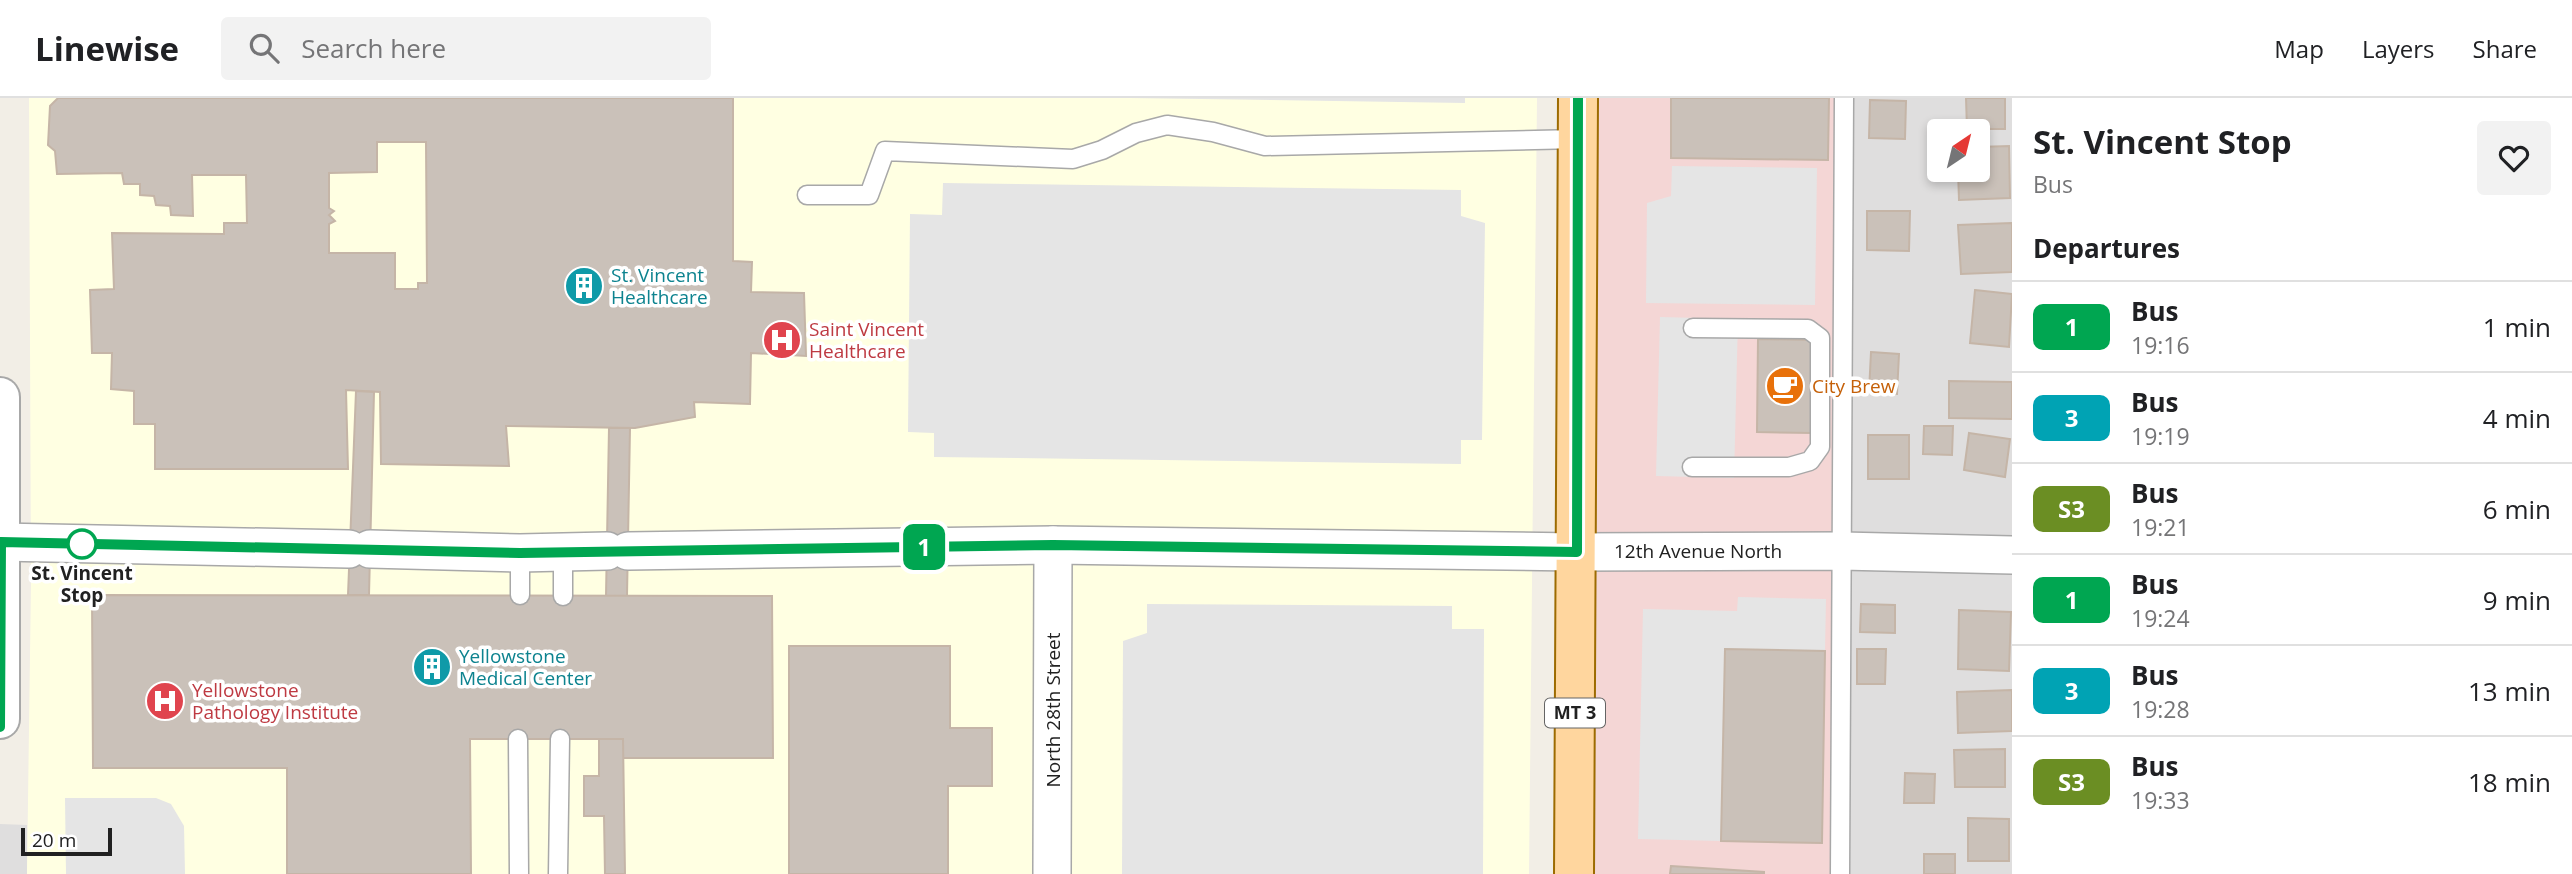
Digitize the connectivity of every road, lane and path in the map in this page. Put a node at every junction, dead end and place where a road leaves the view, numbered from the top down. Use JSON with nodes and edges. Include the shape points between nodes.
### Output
{"nodes":[{"id":1,"x":1578,"y":98,"type":"edge"},
{"id":2,"x":1844,"y":98,"type":"edge"},
{"id":3,"x":1578,"y":139,"type":"junction"},
{"id":4,"x":807,"y":195,"type":"dead end"},
{"id":5,"x":1693,"y":328,"type":"dead end"},
{"id":6,"x":0,"y":397,"type":"edge"},
{"id":7,"x":1692,"y":467,"type":"dead end"},
{"id":8,"x":1,"y":542,"type":"edge"},
{"id":9,"x":1053,"y":545,"type":"junction"},
{"id":10,"x":1842,"y":551,"type":"junction"},
{"id":11,"x":563,"y":552,"type":"junction"},
{"id":12,"x":1577,"y":552,"type":"junction"},
{"id":13,"x":520,"y":553,"type":"junction"},
{"id":14,"x":2012,"y":555,"type":"edge"},
{"id":15,"x":520,"y":595,"type":"dead end"},
{"id":16,"x":563,"y":596,"type":"dead end"},
{"id":17,"x":0,"y":719,"type":"edge"},
{"id":18,"x":518,"y":739,"type":"dead end"},
{"id":19,"x":560,"y":739,"type":"dead end"},
{"id":20,"x":519,"y":874,"type":"edge"},
{"id":21,"x":558,"y":874,"type":"edge"},
{"id":22,"x":1052,"y":874,"type":"edge"},
{"id":23,"x":1574,"y":874,"type":"edge"},
{"id":24,"x":1840,"y":874,"type":"edge"}],
"edges":[{"from":1,"to":3,"type":"main road","number":"MT 3"},
{"from":2,"to":10,"type":"lane"},
{"from":3,"to":4,"type":"lane","via":[[1265,145],[1167,125],[1073,159],[885,151],[869,195]]},
{"from":3,"to":12,"type":"main road","number":"MT 3"},
{"from":5,"to":7,"type":"lane","via":[[1808,329],[1820,338],[1820,447],[1810,461],[1789,467]]},
{"from":6,"to":8,"type":"street"},
{"from":8,"to":13,"type":"street","name":"12th Avenue North"},
{"from":8,"to":17,"type":"street"},
{"from":9,"to":11,"type":"street","name":"12th Avenue North"},
{"from":9,"to":12,"type":"street","name":"12th Avenue North"},
{"from":9,"to":22,"type":"street","name":"North 28th Street"},
{"from":10,"to":12,"type":"street","name":"12th Avenue North"},
{"from":10,"to":14,"type":"street","name":"12th Avenue North"},
{"from":10,"to":24,"type":"lane"},
{"from":11,"to":13,"type":"street","name":"12th Avenue North"},
{"from":11,"to":16,"type":"lane"},
{"from":12,"to":23,"type":"main road","number":"MT 3"},
{"from":13,"to":15,"type":"lane"},
{"from":18,"to":20,"type":"lane"},
{"from":19,"to":21,"type":"lane"}]}
